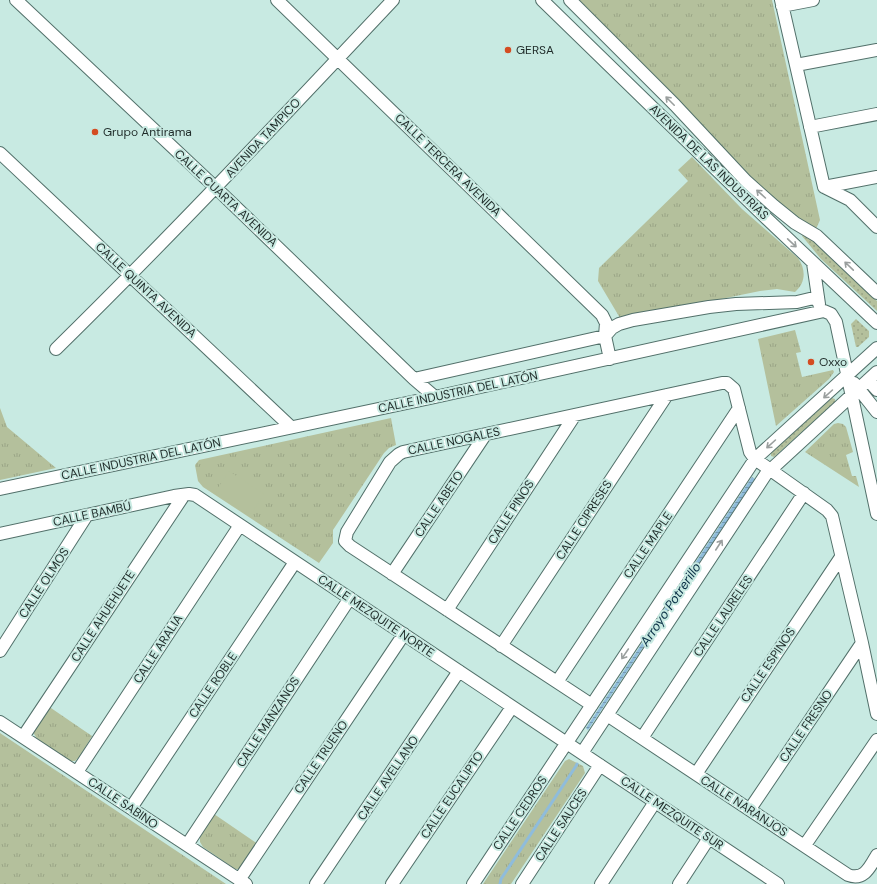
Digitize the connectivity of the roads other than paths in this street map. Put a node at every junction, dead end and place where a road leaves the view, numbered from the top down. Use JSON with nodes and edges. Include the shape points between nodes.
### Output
{"nodes":[{"id":1,"x":16,"y":0,"type":"edge"},
{"id":2,"x":277,"y":0,"type":"edge"},
{"id":3,"x":393,"y":0,"type":"edge"},
{"id":4,"x":542,"y":0,"type":"edge"},
{"id":5,"x":568,"y":0,"type":"edge"},
{"id":6,"x":813,"y":0,"type":"edge"},
{"id":7,"x":782,"y":3,"type":"edge"},
{"id":8,"x":556,"y":13,"type":"junction"},
{"id":9,"x":877,"y":50,"type":"edge"},
{"id":10,"x":338,"y":58,"type":"junction"},
{"id":11,"x":796,"y":65,"type":"junction"},
{"id":12,"x":877,"y":114,"type":"edge"},
{"id":13,"x":810,"y":127,"type":"junction"},
{"id":14,"x":0,"y":153,"type":"edge"},
{"id":15,"x":877,"y":177,"type":"edge"},
{"id":16,"x":216,"y":188,"type":"junction"},
{"id":17,"x":824,"y":188,"type":"junction"},
{"id":18,"x":774,"y":206,"type":"junction"},
{"id":19,"x":764,"y":216,"type":"junction"},
{"id":20,"x":877,"y":227,"type":"edge"},
{"id":21,"x":813,"y":263,"type":"junction"},
{"id":22,"x":131,"y":276,"type":"junction"},
{"id":23,"x":877,"y":293,"type":"edge"},
{"id":24,"x":818,"y":297,"type":"junction"},
{"id":25,"x":820,"y":312,"type":"junction"},
{"id":26,"x":877,"y":323,"type":"edge"},
{"id":27,"x":605,"y":336,"type":"junction"},
{"id":28,"x":877,"y":348,"type":"edge"},
{"id":29,"x":56,"y":349,"type":"dead end"},
{"id":30,"x":610,"y":359,"type":"junction"},
{"id":31,"x":847,"y":376,"type":"junction"},
{"id":32,"x":872,"y":376,"type":"edge"},
{"id":33,"x":414,"y":379,"type":"junction"},
{"id":34,"x":877,"y":390,"type":"edge"},
{"id":35,"x":855,"y":392,"type":"junction"},
{"id":36,"x":667,"y":395,"type":"junction"},
{"id":37,"x":434,"y":397,"type":"junction"},
{"id":38,"x":739,"y":408,"type":"junction"},
{"id":39,"x":877,"y":412,"type":"edge"},
{"id":40,"x":575,"y":415,"type":"junction"},
{"id":41,"x":291,"y":427,"type":"junction"},
{"id":42,"x":485,"y":434,"type":"junction"},
{"id":43,"x":755,"y":459,"type":"junction"},
{"id":44,"x":770,"y":470,"type":"junction"},
{"id":45,"x":0,"y":489,"type":"edge"},
{"id":46,"x":184,"y":494,"type":"junction"},
{"id":47,"x":804,"y":494,"type":"junction"},
{"id":48,"x":877,"y":514,"type":"edge"},
{"id":49,"x":88,"y":515,"type":"junction"},
{"id":50,"x":240,"y":525,"type":"junction"},
{"id":51,"x":0,"y":534,"type":"edge"},
{"id":52,"x":841,"y":557,"type":"junction"},
{"id":53,"x":295,"y":562,"type":"junction"},
{"id":54,"x":392,"y":574,"type":"junction"},
{"id":55,"x":350,"y":598,"type":"junction"},
{"id":56,"x":446,"y":610,"type":"junction"},
{"id":57,"x":404,"y":634,"type":"junction"},
{"id":58,"x":862,"y":643,"type":"junction"},
{"id":59,"x":501,"y":646,"type":"junction"},
{"id":60,"x":0,"y":651,"type":"edge"},
{"id":61,"x":459,"y":671,"type":"junction"},
{"id":62,"x":557,"y":682,"type":"junction"},
{"id":63,"x":592,"y":705,"type":"junction"},
{"id":64,"x":512,"y":707,"type":"junction"},
{"id":65,"x":877,"y":714,"type":"edge"},
{"id":66,"x":607,"y":715,"type":"junction"},
{"id":67,"x":0,"y":722,"type":"edge"},
{"id":68,"x":23,"y":737,"type":"junction"},
{"id":69,"x":642,"y":738,"type":"junction"},
{"id":70,"x":877,"y":740,"type":"edge"},
{"id":71,"x":567,"y":743,"type":"junction"},
{"id":72,"x":582,"y":753,"type":"junction"},
{"id":73,"x":600,"y":765,"type":"junction"},
{"id":74,"x":77,"y":772,"type":"junction"},
{"id":75,"x":696,"y":774,"type":"junction"},
{"id":76,"x":655,"y":802,"type":"junction"},
{"id":77,"x":131,"y":808,"type":"junction"},
{"id":78,"x":750,"y":809,"type":"junction"},
{"id":79,"x":709,"y":838,"type":"junction"},
{"id":80,"x":187,"y":845,"type":"junction"},
{"id":81,"x":805,"y":845,"type":"junction"},
{"id":82,"x":877,"y":855,"type":"edge"},
{"id":83,"x":761,"y":879,"type":"edge"},
{"id":84,"x":243,"y":882,"type":"edge"},
{"id":85,"x":316,"y":884,"type":"edge"},
{"id":86,"x":392,"y":884,"type":"edge"},
{"id":87,"x":473,"y":884,"type":"edge"},
{"id":88,"x":522,"y":884,"type":"edge"},
{"id":89,"x":602,"y":884,"type":"edge"},
{"id":90,"x":679,"y":884,"type":"edge"},
{"id":91,"x":778,"y":884,"type":"edge"}],
"edges":[{"from":1,"to":16,"type":"street","name":"CALLE CUARTA AVENIDA"},
{"from":2,"to":10,"type":"street","name":"CALLE TERCERA AVENIDA"},
{"from":3,"to":10,"type":"street","name":"AVENIDA TAMPICO"},
{"from":4,"to":8,"type":"street","name":"AVENIDA DE LAS INDUSTRIAS"},
{"from":5,"to":8,"type":"street"},
{"from":18,"to":5,"type":"street","name":"AVENIDA DE LAS INDUSTRIAS","one_way":true,"via":[[746,181],[680,110]]},
{"from":6,"to":7,"type":"street"},
{"from":7,"to":11,"type":"street"},
{"from":8,"to":19,"type":"street","name":"AVENIDA DE LAS INDUSTRIAS"},
{"from":9,"to":11,"type":"street"},
{"from":10,"to":16,"type":"street","name":"AVENIDA TAMPICO"},
{"from":10,"to":27,"type":"street","name":"CALLE TERCERA AVENIDA","via":[[602,315],[606,322]]},
{"from":11,"to":13,"type":"street"},
{"from":12,"to":13,"type":"street"},
{"from":13,"to":17,"type":"street"},
{"from":14,"to":22,"type":"street","name":"CALLE QUINTA AVENIDA"},
{"from":15,"to":17,"type":"street"},
{"from":16,"to":22,"type":"street","name":"AVENIDA TAMPICO"},
{"from":16,"to":33,"type":"street","name":"CALLE CUARTA AVENIDA"},
{"from":17,"to":20,"type":"street","via":[[850,200]]},
{"from":18,"to":19,"type":"street"},
{"from":23,"to":18,"type":"street","name":"AVENIDA DE LAS INDUSTRIAS","one_way":true,"via":[[817,236]]},
{"from":19,"to":21,"type":"street","name":"AVENIDA DE LAS INDUSTRIAS","one_way":true},
{"from":21,"to":24,"type":"street"},
{"from":21,"to":26,"type":"street","name":"AVENIDA DE LAS INDUSTRIAS"},
{"from":22,"to":29,"type":"street","name":"AVENIDA TAMPICO"},
{"from":22,"to":41,"type":"street","name":"CALLE QUINTA AVENIDA"},
{"from":24,"to":25,"type":"street"},
{"from":24,"to":27,"type":"street","via":[[796,302],[709,307],[633,320],[612,328]]},
{"from":25,"to":30,"type":"street","name":"CALLE INDUSTRIA DEL LATÓN"},
{"from":25,"to":31,"type":"street","via":[[828,312],[835,319]]},
{"from":27,"to":30,"type":"street","name":"CALLE TERCERA AVENIDA"},
{"from":27,"to":33,"type":"street","name":"CALLE INDUSTRIA DEL LATÓN"},
{"from":28,"to":31,"type":"street","name":"CALLE CEDROS"},
{"from":30,"to":37,"type":"street","name":"CALLE INDUSTRIA DEL LATÓN"},
{"from":31,"to":35,"type":"street"},
{"from":31,"to":43,"type":"street","name":"CALLE CEDROS","one_way":true},
{"from":32,"to":34,"type":"street"},
{"from":32,"to":35,"type":"street"},
{"from":33,"to":37,"type":"street","name":"CALLE CUARTA AVENIDA"},
{"from":35,"to":39,"type":"street"},
{"from":35,"to":44,"type":"street"},
{"from":35,"to":48,"type":"street"},
{"from":36,"to":38,"type":"street","name":"CALLE NOGALES","via":[[722,383],[734,389]]},
{"from":36,"to":40,"type":"street","name":"CALLE NOGALES"},
{"from":36,"to":59,"type":"street","name":"CALLE CIPRESES"},
{"from":37,"to":41,"type":"street","name":"CALLE INDUSTRIA DEL LATÓN"},
{"from":38,"to":43,"type":"street","name":"CALLE NOGALES","via":[[750,452]]},
{"from":38,"to":62,"type":"street","name":"CALLE MAPLE"},
{"from":40,"to":42,"type":"street","name":"CALLE NOGALES"},
{"from":40,"to":56,"type":"street","name":"CALLE PINOS"},
{"from":41,"to":45,"type":"street","name":"CALLE INDUSTRIA DEL LATÓN"},
{"from":42,"to":54,"type":"street","name":"CALLE ABETO"},
{"from":42,"to":54,"type":"street","name":"CALLE NOGALES","via":[[403,452],[390,462],[345,538],[346,543]]},
{"from":43,"to":44,"type":"street"},
{"from":43,"to":63,"type":"street","name":"CALLE CEDROS","one_way":true},
{"from":44,"to":47,"type":"street"},
{"from":66,"to":44,"type":"street","one_way":true},
{"from":46,"to":49,"type":"street","name":"CALLE BAMBÚ"},
{"from":46,"to":50,"type":"street","name":"CALLE MEZQUITE NORTE","via":[[195,495]]},
{"from":46,"to":68,"type":"street","name":"CALLE AHUEHUETE"},
{"from":47,"to":52,"type":"street","via":[[832,516]]},
{"from":47,"to":69,"type":"street","name":"CALLE LAURELES"},
{"from":49,"to":51,"type":"street","name":"CALLE BAMBÚ"},
{"from":49,"to":60,"type":"street","name":"CALLE OLMOS"},
{"from":50,"to":53,"type":"street","name":"CALLE MEZQUITE NORTE"},
{"from":50,"to":74,"type":"street","name":"CALLE ARALIA"},
{"from":52,"to":58,"type":"street"},
{"from":52,"to":75,"type":"street","name":"CALLE ESPINOS"},
{"from":53,"to":55,"type":"street","name":"CALLE MEZQUITE NORTE"},
{"from":53,"to":77,"type":"street","name":"CALLE ROBLE"},
{"from":54,"to":56,"type":"street","name":"CALLE NOGALES"},
{"from":55,"to":57,"type":"street","name":"CALLE MEZQUITE NORTE"},
{"from":55,"to":80,"type":"street","name":"CALLE MANZANOS"},
{"from":56,"to":59,"type":"street","name":"CALLE NOGALES"},
{"from":57,"to":61,"type":"street","name":"CALLE MEZQUITE NORTE"},
{"from":57,"to":84,"type":"street","name":"CALLE TRUENO"},
{"from":58,"to":65,"type":"street"},
{"from":58,"to":78,"type":"street","name":"CALLE FRESNO"},
{"from":59,"to":62,"type":"street","name":"CALLE NOGALES"},
{"from":61,"to":64,"type":"street","name":"CALLE MEZQUITE NORTE"},
{"from":61,"to":85,"type":"street","name":"CALLE AVELLANO"},
{"from":62,"to":63,"type":"street","name":"CALLE NOGALES"},
{"from":63,"to":71,"type":"street","name":"CALLE CEDROS"},
{"from":64,"to":71,"type":"street","name":"CALLE MEZQUITE NORTE"},
{"from":64,"to":86,"type":"street","name":"CALLE EUCALIPTO"},
{"from":66,"to":69,"type":"street","name":"CALLE NARANJOS"},
{"from":66,"to":72,"type":"street"},
{"from":67,"to":68,"type":"street","name":"CALLE SABINO"},
{"from":68,"to":74,"type":"street","name":"CALLE SABINO"},
{"from":69,"to":75,"type":"street","name":"CALLE NARANJOS"},
{"from":70,"to":81,"type":"street"},
{"from":71,"to":72,"type":"street","name":"CALLE MEZQUITE SUR"},
{"from":71,"to":87,"type":"street","name":"CALLE CEDROS"},
{"from":72,"to":73,"type":"street","name":"CALLE MEZQUITE SUR"},
{"from":73,"to":76,"type":"street","name":"CALLE MEZQUITE SUR"},
{"from":73,"to":88,"type":"street","name":"CALLE SAUCES"},
{"from":74,"to":77,"type":"street","name":"CALLE SABINO"},
{"from":75,"to":78,"type":"street","name":"CALLE NARANJOS"},
{"from":76,"to":79,"type":"street","name":"CALLE MEZQUITE SUR"},
{"from":76,"to":89,"type":"street"},
{"from":77,"to":80,"type":"street","name":"CALLE SABINO"},
{"from":78,"to":81,"type":"street","name":"CALLE NARANJOS"},
{"from":79,"to":83,"type":"street","name":"CALLE MEZQUITE SUR"},
{"from":79,"to":90,"type":"street"},
{"from":80,"to":84,"type":"street","name":"CALLE SABINO"},
{"from":81,"to":82,"type":"street","name":"CALLE NARANJOS","via":[[853,877],[860,877],[866,873]]},
{"from":83,"to":91,"type":"street","name":"CALLE MEZQUITE SUR"}]}
